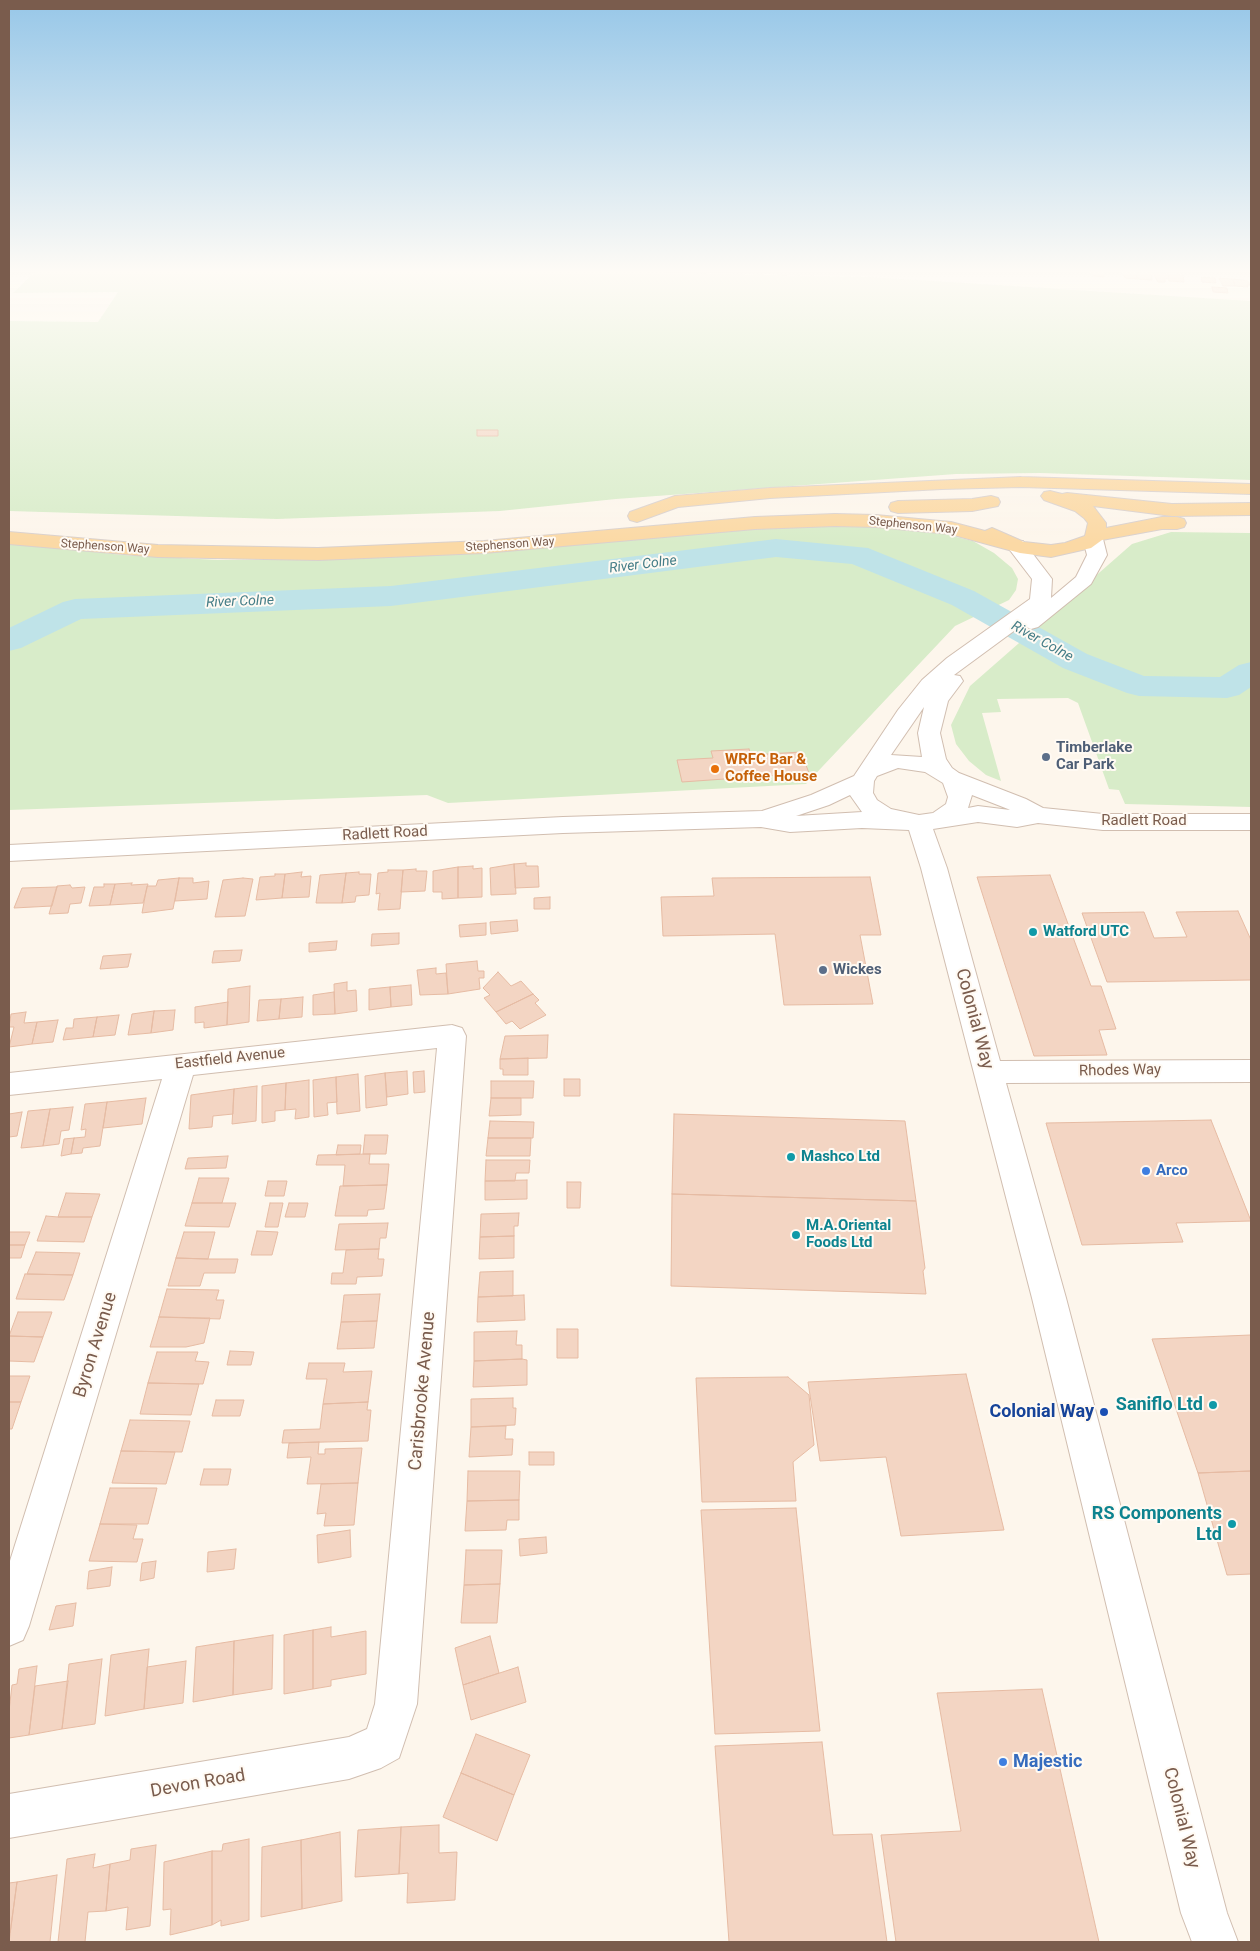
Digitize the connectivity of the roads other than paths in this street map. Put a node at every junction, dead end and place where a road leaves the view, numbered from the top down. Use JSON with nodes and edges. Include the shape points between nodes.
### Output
{"nodes":[{"id":1,"x":1251,"y":489,"type":"edge"},
{"id":2,"x":1050,"y":496,"type":"junction"},
{"id":3,"x":991,"y":502,"type":"junction"},
{"id":4,"x":1251,"y":509,"type":"edge"},
{"id":5,"x":637,"y":516,"type":"junction"},
{"id":6,"x":9,"y":521,"type":"edge"},
{"id":7,"x":1251,"y":523,"type":"edge"},
{"id":8,"x":1094,"y":537,"type":"junction"},
{"id":9,"x":9,"y":538,"type":"edge"},
{"id":10,"x":1012,"y":544,"type":"junction"},
{"id":11,"x":1038,"y":612,"type":"junction"},
{"id":12,"x":983,"y":650,"type":"junction"},
{"id":13,"x":946,"y":774,"type":"junction"},
{"id":14,"x":866,"y":776,"type":"junction"},
{"id":15,"x":1038,"y":815,"type":"junction"},
{"id":16,"x":762,"y":819,"type":"junction"},
{"id":17,"x":920,"y":821,"type":"junction"},
{"id":18,"x":1251,"y":822,"type":"edge"},
{"id":19,"x":9,"y":853,"type":"edge"},
{"id":20,"x":452,"y":1036,"type":"joint"},
{"id":21,"x":180,"y":1064,"type":"junction"},
{"id":22,"x":1251,"y":1071,"type":"edge"},
{"id":23,"x":988,"y":1072,"type":"junction"},
{"id":24,"x":9,"y":1084,"type":"edge"},
{"id":25,"x":9,"y":1626,"type":"edge"},
{"id":26,"x":384,"y":1743,"type":"joint"},
{"id":27,"x":9,"y":1816,"type":"edge"},
{"id":28,"x":1215,"y":1942,"type":"edge"}],
"edges":[{"from":1,"to":5,"type":"main road","name":"Stephenson Way","via":[[1039,483],[942,484],[770,493],[675,502]]},
{"from":2,"to":3,"type":"main road","name":"Stephenson Way","via":[[1020,494]]},
{"from":2,"to":4,"type":"main road","via":[[1172,510]]},
{"from":2,"to":8,"type":"main road","via":[[1082,507],[1091,514],[1097,523]]},
{"from":3,"to":5,"type":"main road","name":"Stephenson Way","via":[[939,507],[816,507]]},
{"from":3,"to":10,"type":"main road","via":[[982,509],[982,523],[990,532]]},
{"from":5,"to":6,"type":"main road","name":"Stephenson Way","via":[[411,533],[222,538],[121,533]]},
{"from":7,"to":8,"type":"main road","via":[[1162,523]]},
{"from":8,"to":10,"type":"main road","name":"Stephenson Way","via":[[1067,549],[1035,550]]},
{"from":8,"to":11,"type":"street","via":[[1097,555],[1084,580]]},
{"from":9,"to":10,"type":"main road","name":"Stephenson Way","via":[[158,551],[318,554],[484,547],[835,520],[943,528]]},
{"from":10,"to":11,"type":"street","via":[[1042,579]]},
{"from":11,"to":12,"type":"street"},
{"from":12,"to":13,"type":"street","via":[[951,681],[937,700],[929,732],[934,759]]},
{"from":12,"to":14,"type":"street","via":[[955,663],[930,685]]},
{"from":13,"to":14,"type":"street","via":[[914,762],[896,761],[881,765]]},
{"from":13,"to":15,"type":"street","name":"Radlett Road"},
{"from":13,"to":17,"type":"street","via":[[958,787],[960,797],[957,806],[950,814]]},
{"from":14,"to":16,"type":"street","name":"Radlett Road","via":[[820,800]]},
{"from":14,"to":17,"type":"street","via":[[861,793],[868,805],[882,815]]},
{"from":15,"to":17,"type":"street","name":"Radlett Road","via":[[1017,819],[978,814]]},
{"from":15,"to":18,"type":"street","name":"Radlett Road","via":[[1103,822]]},
{"from":16,"to":17,"type":"street","name":"Radlett Road","via":[[790,824]]},
{"from":16,"to":19,"type":"street","name":"Radlett Road","via":[[563,825]]},
{"from":17,"to":23,"type":"street","name":"Colonial Way"},
{"from":20,"to":21,"type":"street","name":"Eastfield Avenue"},
{"from":20,"to":26,"type":"street","name":"Carisbrooke Avenue","via":[[396,1704]]},
{"from":21,"to":24,"type":"street","name":"Eastfield Avenue"},
{"from":21,"to":25,"type":"street","name":"Byron Avenue","via":[[168,1116]]},
{"from":22,"to":23,"type":"street","name":"Rhodes Way"},
{"from":23,"to":28,"type":"street","name":"Colonial Way","via":[[1049,1298],[1204,1913]]},
{"from":26,"to":27,"type":"street","name":"Devon Road","via":[[349,1758]]}]}
